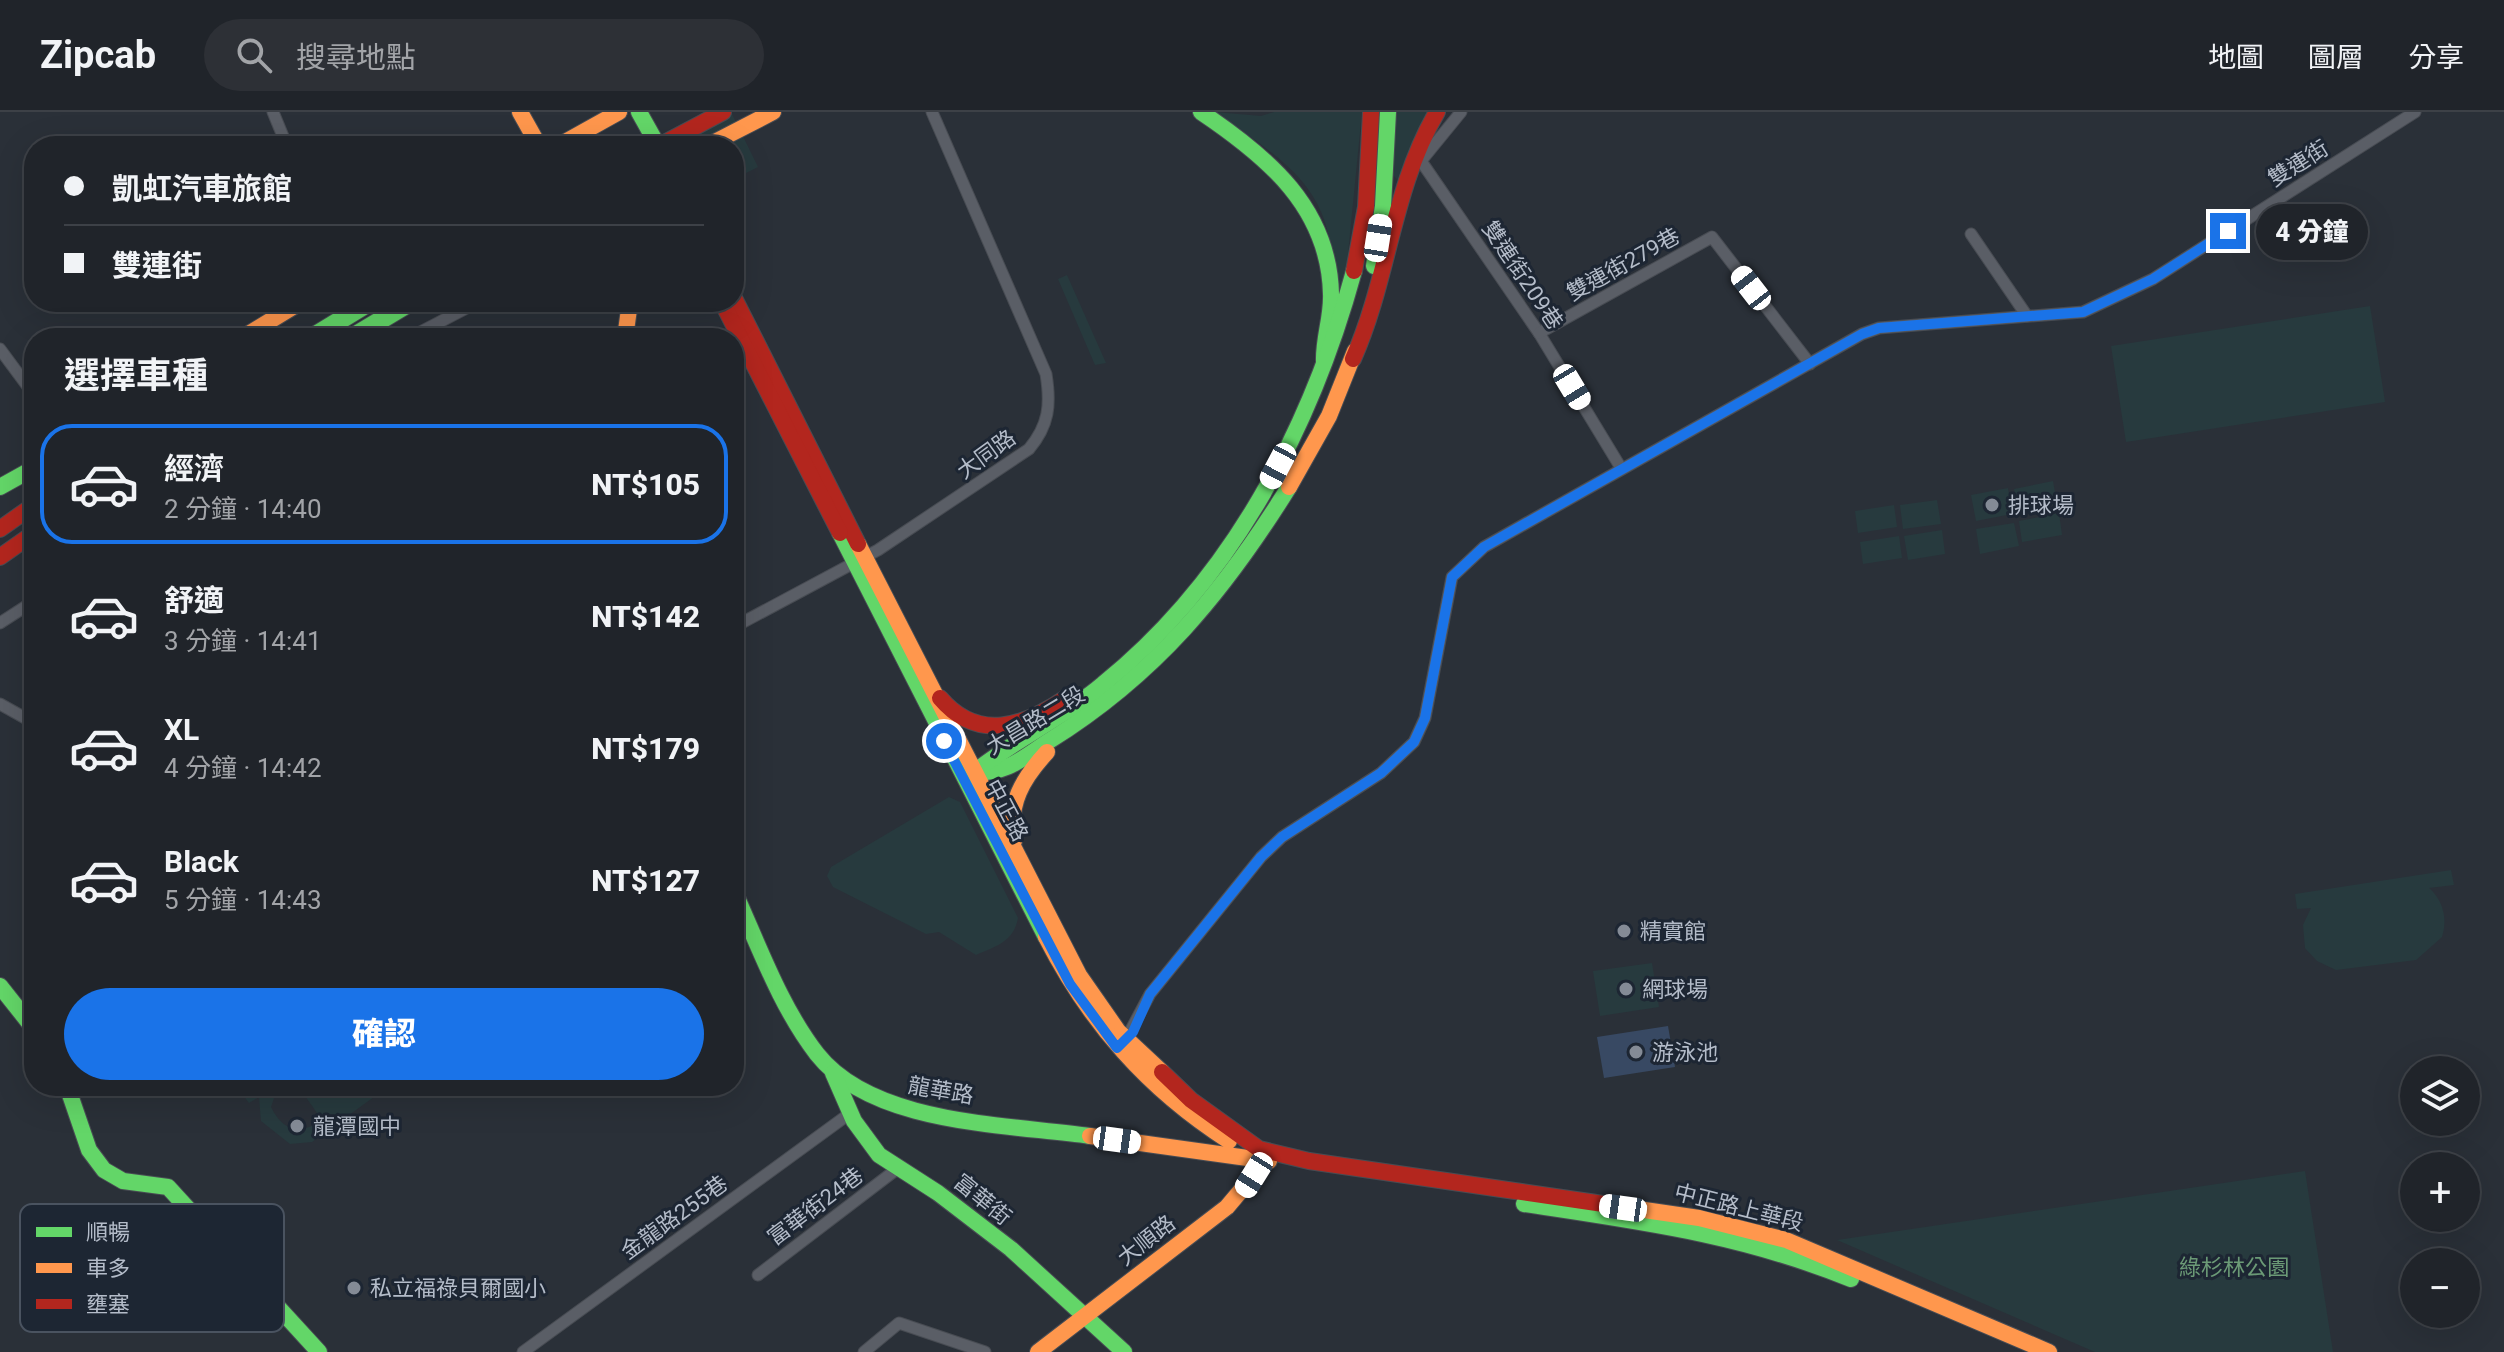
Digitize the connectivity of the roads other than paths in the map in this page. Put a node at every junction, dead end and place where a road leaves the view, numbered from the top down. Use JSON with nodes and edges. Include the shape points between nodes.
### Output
{"nodes":[{"id":1,"x":273,"y":112,"type":"edge"},
{"id":2,"x":520,"y":112,"type":"edge"},
{"id":3,"x":619,"y":112,"type":"edge"},
{"id":4,"x":637,"y":112,"type":"edge"},
{"id":5,"x":723,"y":112,"type":"edge"},
{"id":6,"x":773,"y":112,"type":"edge"},
{"id":7,"x":932,"y":112,"type":"edge"},
{"id":8,"x":1201,"y":112,"type":"edge"},
{"id":9,"x":1371,"y":112,"type":"edge"},
{"id":10,"x":1388,"y":112,"type":"edge"},
{"id":11,"x":1437,"y":112,"type":"edge"},
{"id":12,"x":1461,"y":112,"type":"edge"},
{"id":13,"x":2415,"y":112,"type":"edge"},
{"id":14,"x":283,"y":136,"type":"edge"},
{"id":15,"x":533,"y":136,"type":"edge"},
{"id":16,"x":576,"y":136,"type":"edge"},
{"id":17,"x":643,"y":136,"type":"edge"},
{"id":18,"x":653,"y":136,"type":"edge"},
{"id":19,"x":678,"y":136,"type":"edge"},
{"id":20,"x":726,"y":136,"type":"edge"},
{"id":21,"x":1971,"y":234,"type":"dead end"},
{"id":22,"x":285,"y":312,"type":"edge"},
{"id":23,"x":354,"y":312,"type":"edge"},
{"id":24,"x":357,"y":312,"type":"edge"},
{"id":25,"x":394,"y":312,"type":"edge"},
{"id":26,"x":459,"y":312,"type":"edge"},
{"id":27,"x":741,"y":312,"type":"edge"},
{"id":28,"x":2027,"y":316,"type":"junction"},
{"id":29,"x":258,"y":328,"type":"edge"},
{"id":30,"x":327,"y":328,"type":"edge"},
{"id":31,"x":368,"y":328,"type":"edge"},
{"id":32,"x":373,"y":328,"type":"edge"},
{"id":33,"x":428,"y":328,"type":"edge"},
{"id":34,"x":1539,"y":333,"type":"junction"},
{"id":35,"x":744,"y":343,"type":"edge"},
{"id":36,"x":0,"y":349,"type":"edge"},
{"id":37,"x":1353,"y":359,"type":"junction"},
{"id":38,"x":1324,"y":362,"type":"junction"},
{"id":39,"x":1810,"y":364,"type":"junction"},
{"id":40,"x":24,"y":381,"type":"edge"},
{"id":41,"x":1621,"y":468,"type":"junction"},
{"id":42,"x":24,"y":474,"type":"edge"},
{"id":43,"x":0,"y":487,"type":"edge"},
{"id":44,"x":24,"y":512,"type":"edge"},
{"id":45,"x":0,"y":529,"type":"edge"},
{"id":46,"x":24,"y":540,"type":"edge"},
{"id":47,"x":0,"y":557,"type":"edge"},
{"id":48,"x":860,"y":560,"type":"junction"},
{"id":49,"x":24,"y":607,"type":"edge"},
{"id":50,"x":744,"y":622,"type":"edge"},
{"id":51,"x":0,"y":623,"type":"edge"},
{"id":52,"x":1147,"y":643,"type":"junction"},
{"id":53,"x":926,"y":677,"type":"junction"},
{"id":54,"x":0,"y":704,"type":"edge"},
{"id":55,"x":1101,"y":709,"type":"junction"},
{"id":56,"x":24,"y":717,"type":"edge"},
{"id":57,"x":973,"y":773,"type":"junction"},
{"id":58,"x":1018,"y":858,"type":"junction"},
{"id":59,"x":744,"y":912,"type":"edge"},
{"id":60,"x":0,"y":986,"type":"edge"},
{"id":61,"x":24,"y":1016,"type":"edge"},
{"id":62,"x":1122,"y":1045,"type":"junction"},
{"id":63,"x":832,"y":1071,"type":"junction"},
{"id":64,"x":70,"y":1096,"type":"edge"},
{"id":65,"x":849,"y":1114,"type":"junction"},
{"id":66,"x":1257,"y":1153,"type":"junction"},
{"id":67,"x":897,"y":1169,"type":"junction"},
{"id":68,"x":184,"y":1204,"type":"edge"},
{"id":69,"x":758,"y":1275,"type":"dead end"},
{"id":70,"x":284,"y":1314,"type":"edge"},
{"id":71,"x":1087,"y":1316,"type":"junction"},
{"id":72,"x":968,"y":1349,"type":"edge"},
{"id":73,"x":319,"y":1352,"type":"edge"},
{"id":74,"x":523,"y":1352,"type":"edge"},
{"id":75,"x":864,"y":1352,"type":"edge"},
{"id":76,"x":985,"y":1352,"type":"edge"},
{"id":77,"x":1038,"y":1352,"type":"edge"},
{"id":78,"x":1124,"y":1352,"type":"edge"},
{"id":79,"x":2022,"y":1352,"type":"edge"},
{"id":80,"x":2049,"y":1352,"type":"edge"}],
"edges":[{"from":1,"to":14,"type":"street"},
{"from":2,"to":15,"type":"main road"},
{"from":3,"to":16,"type":"main road"},
{"from":4,"to":17,"type":"main road"},
{"from":4,"to":18,"type":"main road"},
{"from":5,"to":19,"type":"main road"},
{"from":6,"to":20,"type":"main road"},
{"from":7,"to":48,"type":"street","name":"大同路","via":[[1046,374],[1051,402],[1044,431],[1029,449]]},
{"from":8,"to":38,"type":"main road","via":[[1282,171],[1315,223],[1331,295]]},
{"from":9,"to":38,"type":"main road","name":"大昌路二段","via":[[1356,263]]},
{"from":10,"to":37,"type":"main road","name":"大昌路二段","via":[[1383,206]]},
{"from":11,"to":37,"type":"main road","via":[[1405,173],[1374,305]]},
{"from":12,"to":34,"type":"street","name":"雙連街209巷","via":[[1421,161]]},
{"from":13,"to":28,"type":"street","name":"雙連街","via":[[2153,279],[2083,312]]},
{"from":21,"to":28,"type":"street"},
{"from":22,"to":29,"type":"main road"},
{"from":23,"to":30,"type":"main road","bridge":true},
{"from":24,"to":32,"type":"street"},
{"from":25,"to":31,"type":"main road","bridge":true},
{"from":26,"to":33,"type":"street"},
{"from":27,"to":48,"type":"main road","name":"中正路"},
{"from":28,"to":39,"type":"street","name":"雙連街","via":[[1879,328]]},
{"from":34,"to":39,"type":"street","name":"雙連街279巷","via":[[1712,237]]},
{"from":34,"to":41,"type":"street","name":"雙連街209巷"},
{"from":35,"to":48,"type":"main road","name":"中正路"},
{"from":36,"to":40,"type":"street"},
{"from":37,"to":55,"type":"main road","name":"大昌路二段","via":[[1299,472],[1250,550],[1181,635]]},
{"from":38,"to":52,"type":"main road","name":"大昌路二段","via":[[1254,512],[1222,561]]},
{"from":39,"to":41,"type":"street","name":"雙連街"},
{"from":41,"to":62,"type":"street","name":"雙連街","via":[[1464,563],[1452,577],[1425,718],[1414,742],[1381,773],[1282,837],[1261,857],[1150,994]]},
{"from":42,"to":43,"type":"main road"},
{"from":44,"to":45,"type":"main road"},
{"from":46,"to":47,"type":"main road"},
{"from":48,"to":50,"type":"street","name":"大同路"},
{"from":48,"to":53,"type":"main road","name":"中正路"},
{"from":48,"to":62,"type":"main road","name":"中正路","via":[[1070,984]]},
{"from":49,"to":51,"type":"street"},
{"from":52,"to":53,"type":"main road","via":[[1042,715],[1008,729],[962,717],[944,703]]},
{"from":52,"to":57,"type":"main road","name":"大昌路二段","via":[[1105,684]]},
{"from":53,"to":57,"type":"main road","name":"中正路"},
{"from":54,"to":56,"type":"street"},
{"from":55,"to":57,"type":"main road","name":"大昌路二段","via":[[999,773]]},
{"from":55,"to":58,"type":"main road","via":[[1046,753],[1021,781],[1011,832]]},
{"from":57,"to":58,"type":"main road","name":"中正路"},
{"from":58,"to":62,"type":"main road","name":"中正路"},
{"from":59,"to":63,"type":"main road","name":"龍華路","via":[[792,1012]]},
{"from":60,"to":61,"type":"main road"},
{"from":62,"to":66,"type":"main road","name":"中正路"},
{"from":63,"to":65,"type":"main road","name":"富華街"},
{"from":63,"to":66,"type":"main road","name":"龍華路","via":[[870,1097],[916,1112],[1203,1153]]},
{"from":64,"to":68,"type":"main road","via":[[83,1135],[104,1170],[123,1181],[168,1187]]},
{"from":65,"to":67,"type":"main road","name":"富華街","via":[[874,1150]]},
{"from":65,"to":74,"type":"street","name":"金龍路255巷"},
{"from":66,"to":71,"type":"main road","name":"大順路","via":[[1254,1175],[1227,1207]]},
{"from":66,"to":79,"type":"main road","name":"中正路上華段","via":[[1307,1172],[1697,1230],[1758,1245]]},
{"from":66,"to":80,"type":"main road","name":"中正路上華段","via":[[1699,1218],[1773,1236]]},
{"from":67,"to":69,"type":"street","name":"富華街24巷"},
{"from":67,"to":71,"type":"main road","name":"富華街","via":[[937,1192]]},
{"from":70,"to":73,"type":"main road"},
{"from":71,"to":77,"type":"main road","name":"大順路"},
{"from":71,"to":78,"type":"main road","name":"富華街"},
{"from":72,"to":75,"type":"street","via":[[899,1323]]},
{"from":72,"to":76,"type":"street"}]}
